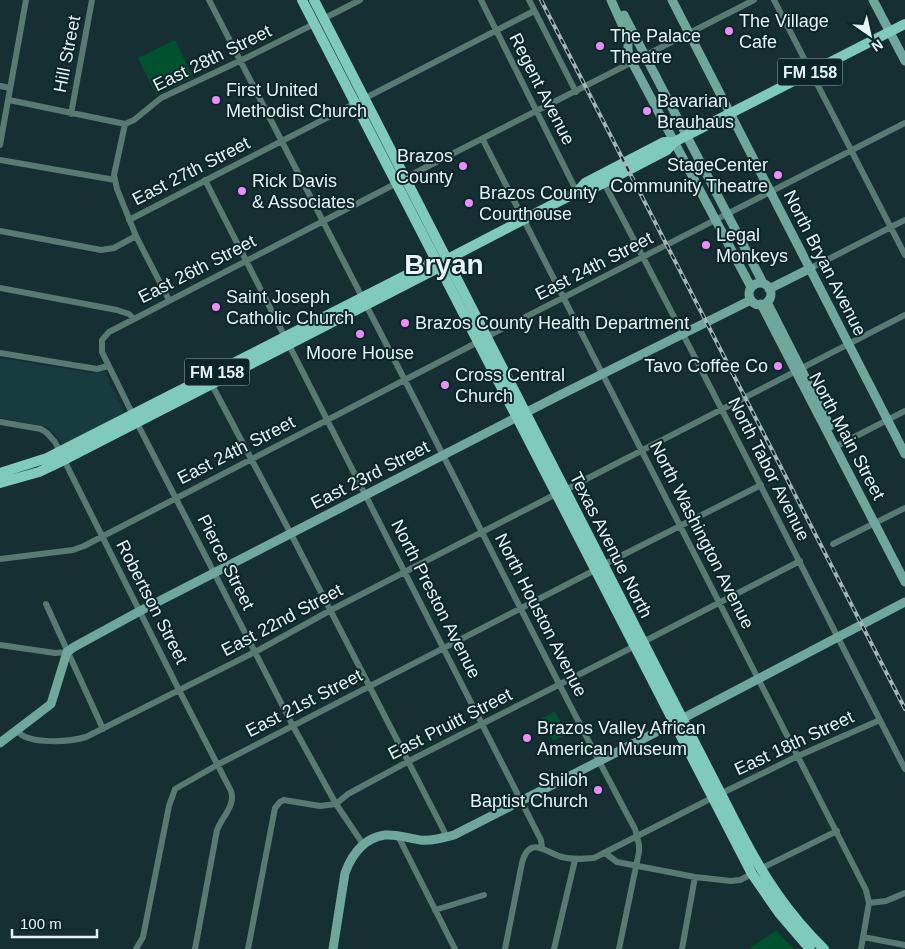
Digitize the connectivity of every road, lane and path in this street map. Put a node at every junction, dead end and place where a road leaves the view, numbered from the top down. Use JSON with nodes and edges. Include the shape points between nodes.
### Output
{"nodes":[{"id":1,"x":26,"y":0,"type":"edge"},
{"id":2,"x":92,"y":0,"type":"edge"},
{"id":3,"x":209,"y":0,"type":"edge"},
{"id":4,"x":302,"y":0,"type":"edge"},
{"id":5,"x":314,"y":0,"type":"edge"},
{"id":6,"x":360,"y":0,"type":"edge"},
{"id":7,"x":481,"y":0,"type":"edge"},
{"id":8,"x":529,"y":0,"type":"edge"},
{"id":9,"x":610,"y":0,"type":"edge"},
{"id":10,"x":616,"y":0,"type":"edge"},
{"id":11,"x":672,"y":0,"type":"edge"},
{"id":12,"x":754,"y":0,"type":"edge"},
{"id":13,"x":774,"y":0,"type":"edge"},
{"id":14,"x":873,"y":0,"type":"edge"},
{"id":15,"x":534,"y":11,"type":"junction"},
{"id":16,"x":319,"y":21,"type":"junction"},
{"id":17,"x":905,"y":24,"type":"edge"},
{"id":18,"x":496,"y":31,"type":"junction"},
{"id":19,"x":890,"y":32,"type":"junction"},
{"id":20,"x":689,"y":33,"type":"junction"},
{"id":21,"x":645,"y":56,"type":"junction"},
{"id":22,"x":240,"y":61,"type":"junction"},
{"id":23,"x":632,"y":62,"type":"junction"},
{"id":24,"x":905,"y":62,"type":"edge"},
{"id":25,"x":811,"y":72,"type":"junction"},
{"id":26,"x":0,"y":86,"type":"edge"},
{"id":27,"x":10,"y":88,"type":"junction"},
{"id":28,"x":576,"y":92,"type":"junction"},
{"id":29,"x":9,"y":100,"type":"junction"},
{"id":30,"x":360,"y":100,"type":"junction"},
{"id":31,"x":537,"y":112,"type":"junction"},
{"id":32,"x":731,"y":113,"type":"junction"},
{"id":33,"x":71,"y":114,"type":"junction"},
{"id":34,"x":125,"y":124,"type":"junction"},
{"id":35,"x":905,"y":124,"type":"edge"},
{"id":36,"x":687,"y":136,"type":"junction"},
{"id":37,"x":483,"y":140,"type":"junction"},
{"id":38,"x":281,"y":141,"type":"junction"},
{"id":39,"x":674,"y":142,"type":"junction"},
{"id":40,"x":0,"y":145,"type":"edge"},
{"id":41,"x":852,"y":151,"type":"junction"},
{"id":42,"x":0,"y":160,"type":"edge"},
{"id":43,"x":115,"y":180,"type":"junction"},
{"id":44,"x":205,"y":180,"type":"junction"},
{"id":45,"x":401,"y":181,"type":"junction"},
{"id":46,"x":604,"y":183,"type":"junction"},
{"id":47,"x":577,"y":192,"type":"junction"},
{"id":48,"x":771,"y":192,"type":"junction"},
{"id":49,"x":728,"y":214,"type":"junction"},
{"id":50,"x":129,"y":220,"type":"junction"},
{"id":51,"x":523,"y":220,"type":"junction"},
{"id":52,"x":905,"y":220,"type":"edge"},
{"id":53,"x":323,"y":221,"type":"junction"},
{"id":54,"x":716,"y":221,"type":"junction"},
{"id":55,"x":891,"y":228,"type":"junction"},
{"id":56,"x":0,"y":231,"type":"edge"},
{"id":57,"x":136,"y":236,"type":"junction"},
{"id":58,"x":905,"y":255,"type":"edge"},
{"id":59,"x":643,"y":258,"type":"junction"},
{"id":60,"x":247,"y":261,"type":"junction"},
{"id":61,"x":442,"y":262,"type":"junction"},
{"id":62,"x":810,"y":268,"type":"junction"},
{"id":63,"x":766,"y":286,"type":"junction"},
{"id":64,"x":751,"y":287,"type":"junction"},
{"id":65,"x":0,"y":288,"type":"edge"},
{"id":66,"x":563,"y":298,"type":"junction"},
{"id":67,"x":169,"y":300,"type":"junction"},
{"id":68,"x":751,"y":300,"type":"junction"},
{"id":69,"x":364,"y":301,"type":"junction"},
{"id":70,"x":764,"y":303,"type":"junction"},
{"id":71,"x":905,"y":315,"type":"edge"},
{"id":72,"x":133,"y":318,"type":"junction"},
{"id":73,"x":682,"y":334,"type":"junction"},
{"id":74,"x":482,"y":340,"type":"junction"},
{"id":75,"x":288,"y":341,"type":"junction"},
{"id":76,"x":848,"y":344,"type":"junction"},
{"id":77,"x":0,"y":353,"type":"edge"},
{"id":78,"x":108,"y":366,"type":"junction"},
{"id":79,"x":798,"y":370,"type":"junction"},
{"id":80,"x":602,"y":374,"type":"junction"},
{"id":81,"x":405,"y":380,"type":"junction"},
{"id":82,"x":212,"y":385,"type":"junction"},
{"id":83,"x":721,"y":408,"type":"junction"},
{"id":84,"x":905,"y":411,"type":"edge"},
{"id":85,"x":521,"y":415,"type":"junction"},
{"id":86,"x":135,"y":419,"type":"junction"},
{"id":87,"x":328,"y":420,"type":"junction"},
{"id":88,"x":888,"y":420,"type":"junction"},
{"id":89,"x":0,"y":422,"type":"edge"},
{"id":90,"x":838,"y":446,"type":"junction"},
{"id":91,"x":642,"y":450,"type":"junction"},
{"id":92,"x":905,"y":454,"type":"edge"},
{"id":93,"x":62,"y":456,"type":"junction"},
{"id":94,"x":444,"y":456,"type":"junction"},
{"id":95,"x":250,"y":459,"type":"junction"},
{"id":96,"x":0,"y":473,"type":"edge"},
{"id":97,"x":0,"y":483,"type":"edge"},
{"id":98,"x":761,"y":485,"type":"junction"},
{"id":99,"x":561,"y":492,"type":"junction"},
{"id":100,"x":367,"y":495,"type":"junction"},
{"id":101,"x":176,"y":497,"type":"junction"},
{"id":102,"x":905,"y":508,"type":"edge"},
{"id":103,"x":877,"y":522,"type":"junction"},
{"id":104,"x":681,"y":527,"type":"junction"},
{"id":105,"x":482,"y":532,"type":"junction"},
{"id":106,"x":292,"y":534,"type":"junction"},
{"id":107,"x":102,"y":536,"type":"junction"},
{"id":108,"x":833,"y":544,"type":"dead end"},
{"id":109,"x":0,"y":559,"type":"edge"},
{"id":110,"x":800,"y":561,"type":"junction"},
{"id":111,"x":599,"y":568,"type":"junction"},
{"id":112,"x":905,"y":570,"type":"edge"},
{"id":113,"x":215,"y":573,"type":"junction"},
{"id":114,"x":406,"y":573,"type":"junction"},
{"id":115,"x":905,"y":582,"type":"edge"},
{"id":116,"x":905,"y":602,"type":"edge"},
{"id":117,"x":720,"y":603,"type":"junction"},
{"id":118,"x":46,"y":604,"type":"dead end"},
{"id":119,"x":521,"y":608,"type":"junction"},
{"id":120,"x":331,"y":610,"type":"junction"},
{"id":121,"x":140,"y":611,"type":"junction"},
{"id":122,"x":837,"y":638,"type":"junction"},
{"id":123,"x":639,"y":644,"type":"junction"},
{"id":124,"x":0,"y":645,"type":"edge"},
{"id":125,"x":444,"y":649,"type":"junction"},
{"id":126,"x":67,"y":652,"type":"junction"},
{"id":127,"x":254,"y":652,"type":"junction"},
{"id":128,"x":759,"y":679,"type":"junction"},
{"id":129,"x":559,"y":685,"type":"junction"},
{"id":130,"x":370,"y":687,"type":"junction"},
{"id":131,"x":179,"y":690,"type":"junction"},
{"id":132,"x":880,"y":720,"type":"junction"},
{"id":133,"x":678,"y":721,"type":"junction"},
{"id":134,"x":483,"y":724,"type":"junction"},
{"id":135,"x":293,"y":726,"type":"junction"},
{"id":136,"x":103,"y":729,"type":"junction"},
{"id":137,"x":16,"y":731,"type":"junction"},
{"id":138,"x":0,"y":743,"type":"edge"},
{"id":139,"x":798,"y":756,"type":"junction"},
{"id":140,"x":409,"y":761,"type":"junction"},
{"id":141,"x":598,"y":761,"type":"junction"},
{"id":142,"x":217,"y":765,"type":"junction"},
{"id":143,"x":905,"y":769,"type":"edge"},
{"id":144,"x":716,"y":796,"type":"junction"},
{"id":145,"x":522,"y":800,"type":"junction"},
{"id":146,"x":336,"y":804,"type":"junction"},
{"id":147,"x":837,"y":831,"type":"junction"},
{"id":148,"x":398,"y":836,"type":"junction"},
{"id":149,"x":446,"y":837,"type":"junction"},
{"id":150,"x":637,"y":837,"type":"junction"},
{"id":151,"x":363,"y":844,"type":"junction"},
{"id":152,"x":542,"y":848,"type":"junction"},
{"id":153,"x":605,"y":853,"type":"junction"},
{"id":154,"x":575,"y":860,"type":"junction"},
{"id":155,"x":637,"y":866,"type":"junction"},
{"id":156,"x":756,"y":872,"type":"junction"},
{"id":157,"x":695,"y":877,"type":"junction"},
{"id":158,"x":905,"y":893,"type":"edge"},
{"id":159,"x":484,"y":895,"type":"dead end"},
{"id":160,"x":868,"y":903,"type":"junction"},
{"id":161,"x":435,"y":910,"type":"junction"},
{"id":162,"x":787,"y":924,"type":"junction"},
{"id":163,"x":863,"y":937,"type":"junction"},
{"id":164,"x":905,"y":945,"type":"edge"},
{"id":165,"x":136,"y":949,"type":"edge"},
{"id":166,"x":195,"y":949,"type":"edge"},
{"id":167,"x":248,"y":949,"type":"edge"},
{"id":168,"x":333,"y":949,"type":"edge"},
{"id":169,"x":455,"y":949,"type":"edge"},
{"id":170,"x":505,"y":949,"type":"edge"},
{"id":171,"x":554,"y":949,"type":"edge"},
{"id":172,"x":619,"y":949,"type":"edge"},
{"id":173,"x":682,"y":949,"type":"edge"},
{"id":174,"x":810,"y":949,"type":"edge"},
{"id":175,"x":817,"y":949,"type":"edge"},
{"id":176,"x":824,"y":949,"type":"edge"},
{"id":177,"x":861,"y":949,"type":"edge"}],
"edges":[{"from":1,"to":27,"type":"street"},
{"from":2,"to":33,"type":"street","name":"Hill Street"},
{"from":3,"to":22,"type":"street","name":"North Houston Avenue"},
{"from":4,"to":16,"type":"main road"},
{"from":5,"to":16,"type":"main road"},
{"from":6,"to":16,"type":"street","name":"East 28th Street"},
{"from":7,"to":18,"type":"street","name":"Regent Avenue"},
{"from":8,"to":15,"type":"street"},
{"from":9,"to":23,"type":"street","via":[[628,38]]},
{"from":10,"to":21,"type":"street"},
{"from":11,"to":20,"type":"street","name":"North Bryan Avenue"},
{"from":12,"to":20,"type":"street","name":"East 26th Street"},
{"from":13,"to":25,"type":"street"},
{"from":14,"to":19,"type":"street"},
{"from":15,"to":18,"type":"street","name":"East 27th Street"},
{"from":15,"to":28,"type":"street"},
{"from":16,"to":22,"type":"street","name":"East 28th Street"},
{"from":16,"to":30,"type":"main road","name":"Texas Avenue North"},
{"from":17,"to":19,"type":"main road","number":"FM 158"},
{"from":18,"to":30,"type":"street","name":"East 27th Street"},
{"from":18,"to":31,"type":"street","name":"Regent Avenue"},
{"from":19,"to":24,"type":"street"},
{"from":19,"to":25,"type":"main road","number":"FM 158"},
{"from":20,"to":21,"type":"street","name":"East 26th Street"},
{"from":20,"to":32,"type":"street","name":"North Bryan Avenue"},
{"from":21,"to":23,"type":"street","name":"East 26th Street"},
{"from":21,"to":36,"type":"street"},
{"from":22,"to":34,"type":"street","name":"East 28th Street","via":[[161,98]]},
{"from":22,"to":38,"type":"street","name":"North Houston Avenue"},
{"from":23,"to":28,"type":"street","name":"East 26th Street"},
{"from":23,"to":39,"type":"street"},
{"from":25,"to":32,"type":"main road","number":"FM 158"},
{"from":25,"to":41,"type":"street"},
{"from":26,"to":27,"type":"street"},
{"from":27,"to":29,"type":"street"},
{"from":28,"to":31,"type":"street","name":"East 26th Street"},
{"from":29,"to":33,"type":"street"},
{"from":29,"to":40,"type":"street"},
{"from":30,"to":38,"type":"street","name":"East 27th Street"},
{"from":30,"to":45,"type":"main road","name":"Texas Avenue North"},
{"from":31,"to":37,"type":"street","name":"East 26th Street"},
{"from":31,"to":47,"type":"street","name":"Regent Avenue"},
{"from":32,"to":36,"type":"main road","number":"FM 158"},
{"from":32,"to":48,"type":"street","name":"North Bryan Avenue"},
{"from":33,"to":34,"type":"street"},
{"from":34,"to":43,"type":"street"},
{"from":35,"to":41,"type":"street","name":"East 24th Street"},
{"from":36,"to":39,"type":"main road","number":"FM 158"},
{"from":36,"to":49,"type":"street"},
{"from":37,"to":45,"type":"street","name":"East 26th Street"},
{"from":37,"to":51,"type":"street","name":"North Washington Avenue"},
{"from":38,"to":44,"type":"street","name":"East 27th Street"},
{"from":38,"to":53,"type":"street","name":"North Houston Avenue"},
{"from":39,"to":46,"type":"main road","number":"FM 158","via":[[668,150]]},
{"from":39,"to":47,"type":"main road","number":"FM 158","via":[[664,142],[585,183]]},
{"from":39,"to":54,"type":"street"},
{"from":41,"to":48,"type":"street","name":"East 24th Street"},
{"from":41,"to":55,"type":"street"},
{"from":42,"to":43,"type":"street"},
{"from":43,"to":50,"type":"street"},
{"from":44,"to":50,"type":"street","name":"East 27th Street"},
{"from":44,"to":60,"type":"street","name":"North Preston Avenue"},
{"from":45,"to":53,"type":"street","name":"East 26th Street"},
{"from":45,"to":61,"type":"main road","name":"Texas Avenue North"},
{"from":46,"to":47,"type":"main road","number":"FM 158","via":[[588,191]]},
{"from":46,"to":59,"type":"street","name":"North Tabor Avenue"},
{"from":47,"to":51,"type":"main road","number":"FM 158"},
{"from":48,"to":49,"type":"street","name":"East 24th Street"},
{"from":48,"to":62,"type":"street","name":"North Bryan Avenue"},
{"from":49,"to":54,"type":"street","name":"East 24th Street"},
{"from":49,"to":63,"type":"street"},
{"from":50,"to":57,"type":"street"},
{"from":51,"to":61,"type":"main road","number":"FM 158"},
{"from":51,"to":66,"type":"street","name":"North Washington Avenue"},
{"from":52,"to":55,"type":"street"},
{"from":53,"to":60,"type":"street","name":"East 26th Street"},
{"from":53,"to":69,"type":"street","name":"North Houston Avenue"},
{"from":54,"to":59,"type":"street","name":"East 24th Street"},
{"from":54,"to":64,"type":"street"},
{"from":55,"to":58,"type":"street"},
{"from":55,"to":62,"type":"street"},
{"from":56,"to":57,"type":"street","name":"East 27th Street","via":[[102,250],[114,248]]},
{"from":57,"to":67,"type":"street"},
{"from":59,"to":66,"type":"street","name":"East 24th Street"},
{"from":59,"to":73,"type":"street","name":"North Tabor Avenue"},
{"from":60,"to":67,"type":"street","name":"East 26th Street"},
{"from":60,"to":75,"type":"street","name":"North Preston Avenue"},
{"from":61,"to":69,"type":"main road","number":"FM 158","via":[[430,263]]},
{"from":61,"to":74,"type":"main road","name":"Texas Avenue North"},
{"from":62,"to":63,"type":"street"},
{"from":62,"to":76,"type":"street","name":"North Bryan Avenue"},
{"from":63,"to":64,"type":"street","via":[[756,283]]},
{"from":63,"to":70,"type":"street","via":[[770,296]]},
{"from":64,"to":68,"type":"street"},
{"from":65,"to":72,"type":"street","name":"East 26th Street","via":[[117,310]]},
{"from":66,"to":74,"type":"street","name":"East 24th Street"},
{"from":66,"to":80,"type":"street","name":"North Washington Avenue"},
{"from":67,"to":72,"type":"street","name":"East 26th Street"},
{"from":68,"to":70,"type":"street"},
{"from":68,"to":73,"type":"street","name":"East 23rd Street"},
{"from":69,"to":75,"type":"main road","number":"FM 158"},
{"from":69,"to":81,"type":"street","name":"North Houston Avenue"},
{"from":70,"to":79,"type":"street","name":"North Main Street"},
{"from":71,"to":76,"type":"street","name":"East 22nd Street"},
{"from":72,"to":78,"type":"street","name":"Pierce Street","via":[[102,340],[102,352]]},
{"from":73,"to":80,"type":"street","name":"East 23rd Street"},
{"from":73,"to":83,"type":"street","name":"North Tabor Avenue"},
{"from":74,"to":81,"type":"street","name":"East 24th Street"},
{"from":74,"to":85,"type":"main road","name":"Texas Avenue North"},
{"from":75,"to":82,"type":"main road","number":"FM 158"},
{"from":75,"to":86,"type":"main road","number":"FM 158"},
{"from":75,"to":87,"type":"street","name":"North Preston Avenue"},
{"from":76,"to":79,"type":"street","name":"East 22nd Street"},
{"from":76,"to":88,"type":"street","name":"North Bryan Avenue"},
{"from":77,"to":78,"type":"street","via":[[97,369]]},
{"from":78,"to":86,"type":"street","name":"Pierce Street"},
{"from":79,"to":83,"type":"street","name":"East 22nd Street"},
{"from":79,"to":90,"type":"street","name":"North Main Street"},
{"from":80,"to":85,"type":"street","name":"East 23rd Street"},
{"from":80,"to":91,"type":"street","name":"North Washington Avenue"},
{"from":81,"to":87,"type":"street","name":"East 24th Street"},
{"from":81,"to":94,"type":"street","name":"North Houston Avenue"},
{"from":82,"to":86,"type":"main road","number":"FM 158"},
{"from":82,"to":95,"type":"street"},
{"from":83,"to":91,"type":"street","name":"East 22nd Street"},
{"from":83,"to":98,"type":"street","name":"North Tabor Avenue"},
{"from":84,"to":88,"type":"street"},
{"from":85,"to":94,"type":"street","name":"East 23rd Street"},
{"from":85,"to":99,"type":"main road","name":"Texas Avenue North"},
{"from":86,"to":93,"type":"main road","number":"FM 158"},
{"from":86,"to":101,"type":"street","name":"Pierce Street"},
{"from":87,"to":95,"type":"street","name":"East 24th Street"},
{"from":87,"to":100,"type":"street","name":"North Preston Avenue"},
{"from":88,"to":90,"type":"street"},
{"from":88,"to":92,"type":"street","name":"North Bryan Avenue"},
{"from":89,"to":93,"type":"street","name":"Robertson Street","via":[[41,429],[51,437]]},
{"from":90,"to":103,"type":"street","name":"North Main Street"},
{"from":91,"to":99,"type":"street","name":"East 22nd Street"},
{"from":91,"to":104,"type":"street","name":"North Washington Avenue"},
{"from":93,"to":96,"type":"main road","number":"FM 158"},
{"from":93,"to":97,"type":"main road","number":"FM 158","via":[[39,472]]},
{"from":93,"to":107,"type":"street","name":"Robertson Street"},
{"from":94,"to":100,"type":"street","name":"East 23rd Street"},
{"from":94,"to":105,"type":"street","name":"North Houston Avenue"},
{"from":95,"to":101,"type":"street","name":"East 24th Street"},
{"from":95,"to":106,"type":"street"},
{"from":98,"to":104,"type":"street","name":"East 21st Street"},
{"from":98,"to":110,"type":"street","name":"North Tabor Avenue"},
{"from":99,"to":105,"type":"street","name":"East 22nd Street"},
{"from":99,"to":111,"type":"main road","name":"Texas Avenue North"},
{"from":100,"to":106,"type":"street","name":"East 23rd Street"},
{"from":100,"to":114,"type":"street","name":"North Preston Avenue"},
{"from":101,"to":107,"type":"street","name":"East 24th Street"},
{"from":101,"to":113,"type":"street","name":"Pierce Street"},
{"from":102,"to":103,"type":"street"},
{"from":103,"to":108,"type":"street"},
{"from":103,"to":112,"type":"street","name":"North Main Street"},
{"from":103,"to":115,"type":"street","name":"North Main Street"},
{"from":104,"to":111,"type":"street","name":"East 21st Street"},
{"from":104,"to":117,"type":"street","name":"North Washington Avenue"},
{"from":105,"to":114,"type":"street","name":"East 22nd Street"},
{"from":105,"to":119,"type":"street","name":"North Houston Avenue"},
{"from":106,"to":113,"type":"street","name":"East 23rd Street"},
{"from":106,"to":120,"type":"street"},
{"from":107,"to":109,"type":"street","name":"East 24th Street","via":[[73,550]]},
{"from":107,"to":121,"type":"street","name":"Robertson Street"},
{"from":110,"to":117,"type":"street","name":"East Pruitt Street"},
{"from":110,"to":122,"type":"street","name":"North Tabor Avenue"},
{"from":111,"to":119,"type":"street","name":"East 21st Street"},
{"from":111,"to":123,"type":"main road","name":"Texas Avenue North"},
{"from":113,"to":121,"type":"street","name":"East 23rd Street"},
{"from":113,"to":127,"type":"street","name":"Pierce Street"},
{"from":114,"to":120,"type":"street","name":"East 22nd Street"},
{"from":114,"to":125,"type":"street","name":"North Preston Avenue"},
{"from":116,"to":122,"type":"street"},
{"from":117,"to":123,"type":"street","name":"East Pruitt Street"},
{"from":117,"to":128,"type":"street","name":"North Washington Avenue"},
{"from":118,"to":126,"type":"street"},
{"from":119,"to":125,"type":"street","name":"East 21st Street"},
{"from":119,"to":129,"type":"street","name":"North Houston Avenue"},
{"from":120,"to":127,"type":"street","name":"East 22nd Street"},
{"from":120,"to":130,"type":"street"},
{"from":121,"to":126,"type":"street","name":"East 23rd Street"},
{"from":121,"to":131,"type":"street","name":"Robertson Street"},
{"from":122,"to":128,"type":"street"},
{"from":122,"to":132,"type":"street","name":"North Tabor Avenue"},
{"from":123,"to":129,"type":"street","name":"East Pruitt Street"},
{"from":123,"to":133,"type":"main road","name":"Texas Avenue North"},
{"from":124,"to":126,"type":"street"},
{"from":125,"to":130,"type":"street","name":"East 21st Street"},
{"from":125,"to":134,"type":"street","name":"North Preston Avenue"},
{"from":126,"to":136,"type":"street"},
{"from":126,"to":137,"type":"street","via":[[51,704]]},
{"from":127,"to":131,"type":"street","name":"East 22nd Street"},
{"from":127,"to":135,"type":"street","name":"Pierce Street"},
{"from":128,"to":133,"type":"street"},
{"from":128,"to":139,"type":"street","name":"North Washington Avenue"},
{"from":129,"to":134,"type":"street","name":"East Pruitt Street"},
{"from":129,"to":141,"type":"street","name":"North Houston Avenue"},
{"from":130,"to":135,"type":"street","name":"East 21st Street"},
{"from":130,"to":140,"type":"street"},
{"from":131,"to":136,"type":"street","name":"East 22nd Street"},
{"from":131,"to":142,"type":"street","name":"Robertson Street"},
{"from":132,"to":139,"type":"street","name":"East 18th Street"},
{"from":132,"to":143,"type":"street","name":"North Tabor Avenue"},
{"from":133,"to":141,"type":"street"},
{"from":133,"to":144,"type":"main road","name":"Texas Avenue North"},
{"from":134,"to":140,"type":"street","name":"East Pruitt Street"},
{"from":134,"to":145,"type":"street","name":"North Preston Avenue"},
{"from":135,"to":142,"type":"street","name":"East 21st Street"},
{"from":135,"to":146,"type":"street","name":"Pierce Street"},
{"from":136,"to":137,"type":"street","name":"East 22nd Street","via":[[73,741],[60,742],[23,737]]},
{"from":137,"to":138,"type":"street"},
{"from":139,"to":144,"type":"street","name":"East 18th Street"},
{"from":139,"to":147,"type":"street","name":"North Washington Avenue"},
{"from":140,"to":146,"type":"street","name":"East Pruitt Street","via":[[348,794]]},
{"from":140,"to":149,"type":"street"},
{"from":141,"to":145,"type":"street"},
{"from":141,"to":150,"type":"street","name":"North Houston Avenue"},
{"from":142,"to":165,"type":"street","name":"East 21st Street","via":[[181,784],[173,793],[143,937]]},
{"from":142,"to":166,"type":"street","name":"Robertson Street","via":[[233,798],[217,830]]},
{"from":144,"to":150,"type":"street","name":"East 18th Street"},
{"from":144,"to":156,"type":"main road","name":"Texas Avenue North"},
{"from":145,"to":149,"type":"street"},
{"from":145,"to":152,"type":"street","name":"North Preston Avenue"},
{"from":146,"to":151,"type":"street","name":"Pierce Street"},
{"from":146,"to":167,"type":"street","via":[[320,806],[284,800],[277,804]]},
{"from":147,"to":156,"type":"street"},
{"from":147,"to":160,"type":"street","name":"North Washington Avenue","via":[[866,890]]},
{"from":148,"to":149,"type":"street","via":[[421,840]]},
{"from":148,"to":151,"type":"street","via":[[385,835]]},
{"from":148,"to":161,"type":"street"},
{"from":150,"to":153,"type":"street","name":"East 18th Street"},
{"from":150,"to":155,"type":"street","name":"North Houston Avenue"},
{"from":151,"to":168,"type":"street","via":[[355,851],[345,873]]},
{"from":152,"to":154,"type":"street","name":"East 18th Street"},
{"from":152,"to":170,"type":"street","via":[[530,849],[523,856]]},
{"from":153,"to":154,"type":"street","name":"East 18th Street"},
{"from":153,"to":155,"type":"street","via":[[617,862]]},
{"from":154,"to":171,"type":"street"},
{"from":155,"to":157,"type":"street"},
{"from":155,"to":172,"type":"street","name":"North Houston Avenue"},
{"from":156,"to":157,"type":"street","via":[[731,881]]},
{"from":156,"to":162,"type":"main road","name":"Texas Avenue North"},
{"from":156,"to":176,"type":"main road","name":"Texas Avenue North"},
{"from":157,"to":173,"type":"street"},
{"from":158,"to":160,"type":"street","via":[[886,901]]},
{"from":159,"to":161,"type":"street"},
{"from":160,"to":163,"type":"street","name":"North Washington Avenue"},
{"from":161,"to":169,"type":"street"},
{"from":162,"to":174,"type":"main road","name":"Texas Avenue North"},
{"from":162,"to":175,"type":"main road","via":[[795,926]]},
{"from":163,"to":164,"type":"street"},
{"from":163,"to":177,"type":"street","name":"North Washington Avenue"}]}
